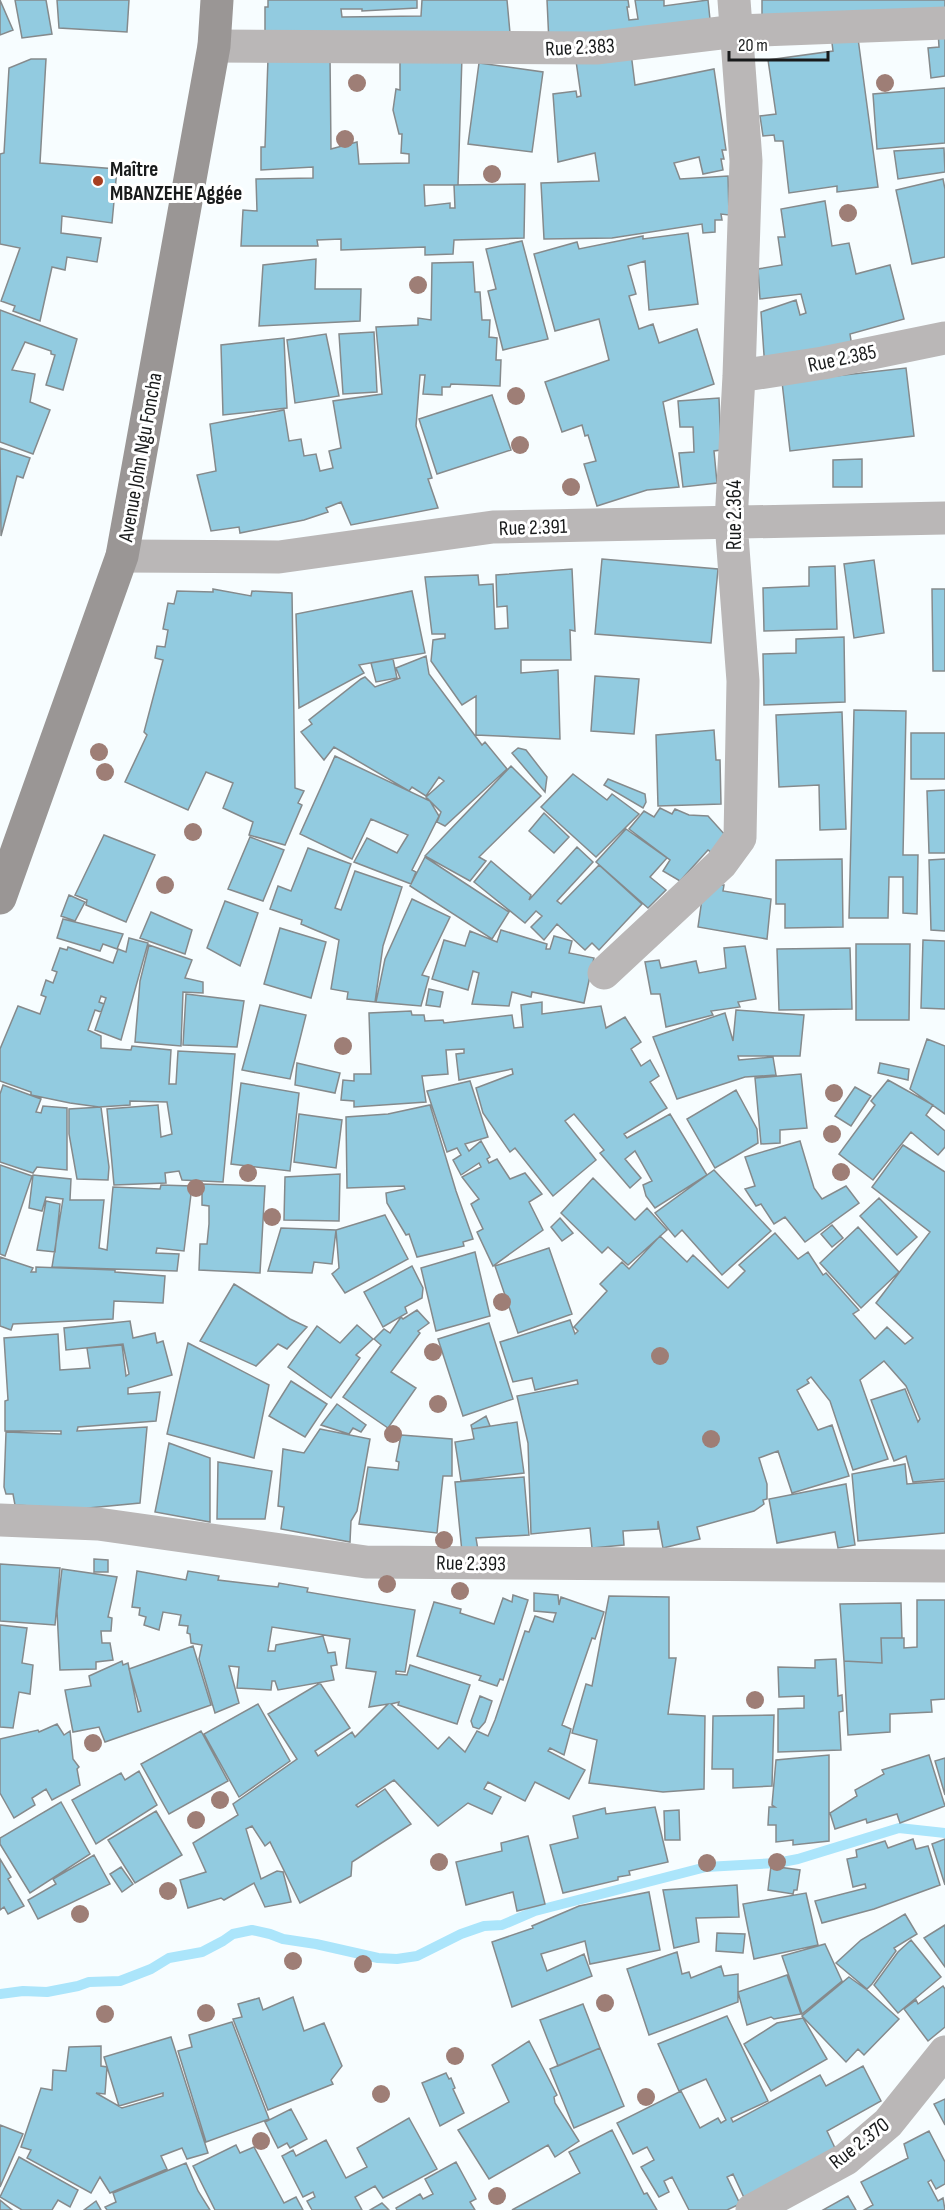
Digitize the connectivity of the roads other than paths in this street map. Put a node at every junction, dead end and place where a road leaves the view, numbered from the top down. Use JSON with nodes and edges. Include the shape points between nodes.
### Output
{"nodes":[{"id":1,"x":217,"y":0,"type":"edge"},
{"id":2,"x":736,"y":16,"type":"edge"},
{"id":3,"x":945,"y":23,"type":"edge"},
{"id":4,"x":214,"y":46,"type":"junction"},
{"id":5,"x":945,"y":338,"type":"edge"},
{"id":6,"x":739,"y":376,"type":"junction"},
{"id":7,"x":945,"y":518,"type":"edge"},
{"id":8,"x":731,"y":522,"type":"junction"},
{"id":9,"x":122,"y":556,"type":"junction"},
{"id":10,"x":0,"y":898,"type":"edge"},
{"id":11,"x":604,"y":973,"type":"dead end"},
{"id":12,"x":0,"y":1520,"type":"edge"},
{"id":13,"x":945,"y":1566,"type":"edge"},
{"id":14,"x":945,"y":2052,"type":"edge"},
{"id":15,"x":752,"y":2210,"type":"edge"}],
"edges":[{"from":1,"to":4,"type":"main road","name":"Avenue John Ngu Foncha"},
{"from":2,"to":3,"type":"street","name":"Rue 2.383"},
{"from":2,"to":4,"type":"street","name":"Rue 2.383","via":[[596,48]]},
{"from":2,"to":6,"type":"street","name":"Rue 2.364","via":[[746,160]]},
{"from":4,"to":9,"type":"main road","name":"Avenue John Ngu Foncha"},
{"from":5,"to":6,"type":"street","name":"Rue 2.385"},
{"from":6,"to":8,"type":"street","name":"Rue 2.364"},
{"from":7,"to":8,"type":"street","name":"Rue 2.391"},
{"from":8,"to":9,"type":"street","name":"Rue 2.391","via":[[493,527],[279,557]]},
{"from":8,"to":11,"type":"street","name":"Rue 2.364","via":[[743,681],[740,838],[721,864]]},
{"from":9,"to":10,"type":"main road","name":"Avenue John Ngu Foncha"},
{"from":12,"to":13,"type":"street","name":"Rue 2.393","via":[[98,1524],[366,1562]]},
{"from":14,"to":15,"type":"street","name":"Rue 2.370","via":[[888,2123],[846,2159]]}]}
